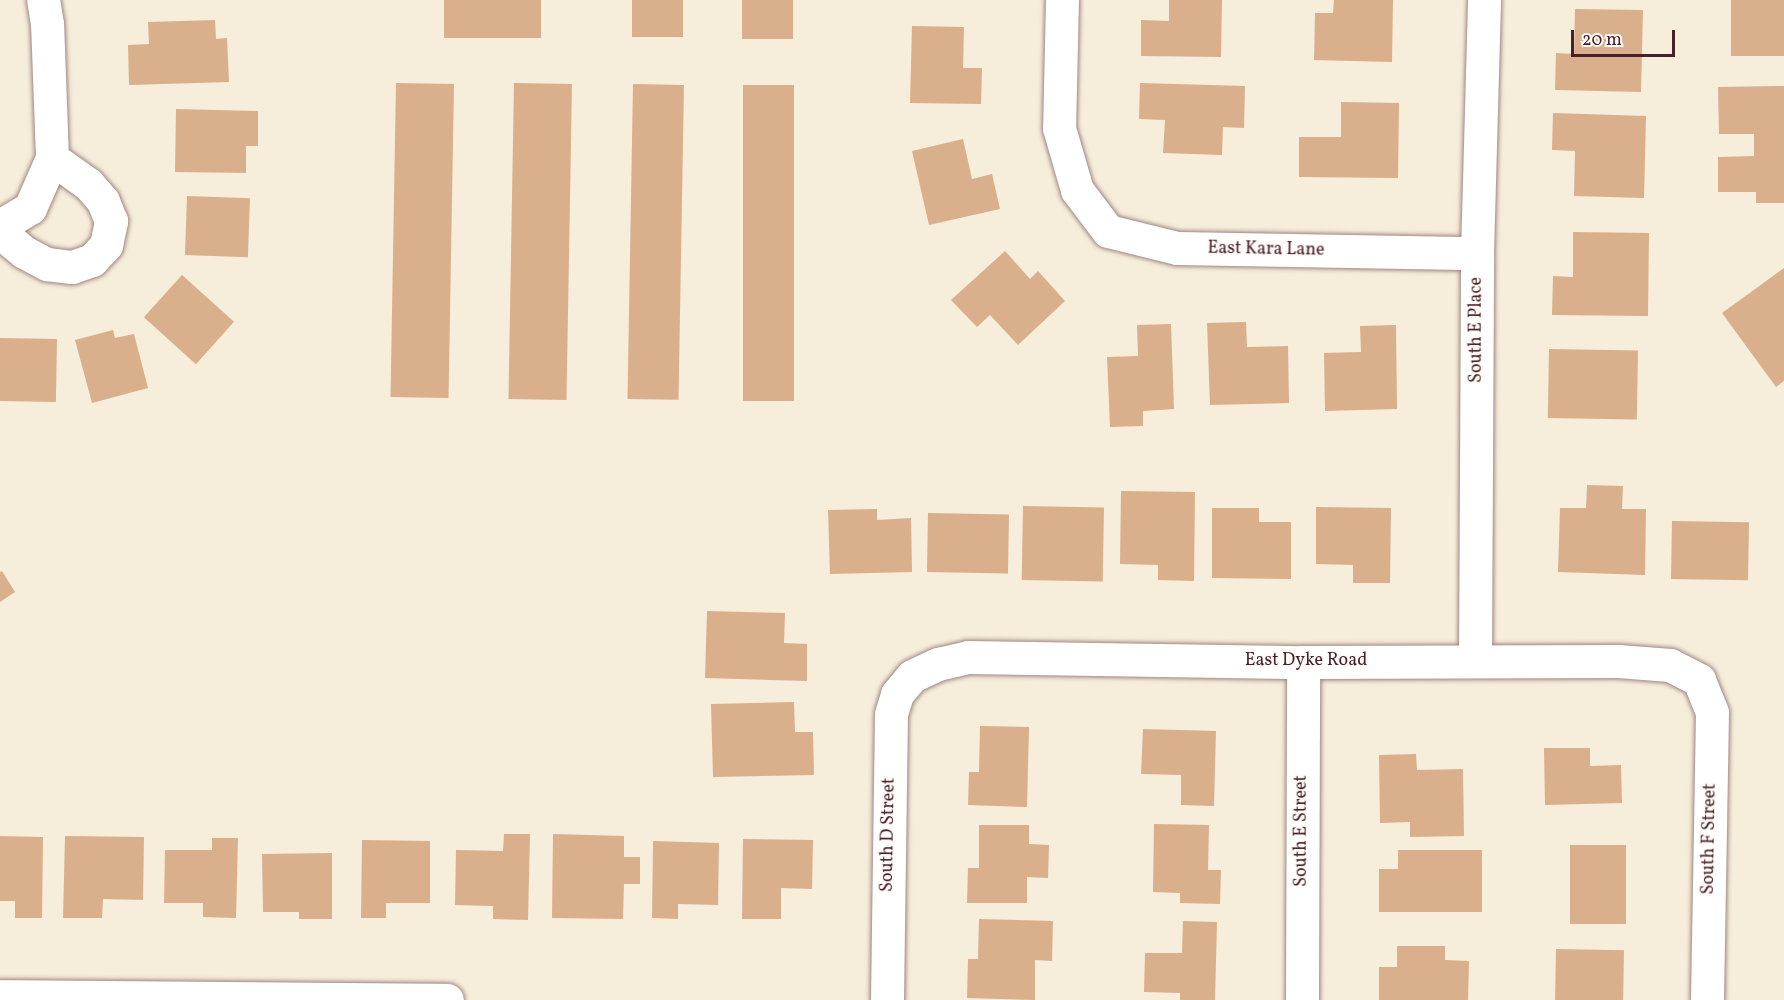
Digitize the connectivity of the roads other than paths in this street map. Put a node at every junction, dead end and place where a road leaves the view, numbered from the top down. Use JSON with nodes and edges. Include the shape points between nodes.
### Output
{"nodes":[{"id":1,"x":43,"y":0,"type":"edge"},
{"id":2,"x":1062,"y":0,"type":"edge"},
{"id":3,"x":1484,"y":0,"type":"edge"},
{"id":4,"x":52,"y":158,"type":"junction"},
{"id":5,"x":0,"y":226,"type":"edge"},
{"id":6,"x":0,"y":232,"type":"edge"},
{"id":7,"x":1478,"y":253,"type":"junction"},
{"id":8,"x":1475,"y":660,"type":"junction"},
{"id":9,"x":1303,"y":662,"type":"junction"},
{"id":10,"x":912,"y":676,"type":"joint"},
{"id":11,"x":1699,"y":680,"type":"joint"},
{"id":12,"x":0,"y":996,"type":"edge"},
{"id":13,"x":447,"y":1000,"type":"edge"},
{"id":14,"x":887,"y":1000,"type":"edge"},
{"id":15,"x":1302,"y":1000,"type":"edge"},
{"id":16,"x":1707,"y":1000,"type":"edge"}],
"edges":[{"from":1,"to":4,"type":"street"},
{"from":2,"to":7,"type":"street","name":"East Kara Lane","via":[[1059,128],[1077,190],[1108,231],[1177,248]]},
{"from":3,"to":7,"type":"street","name":"South E Place"},
{"from":4,"to":5,"type":"street","via":[[30,208]]},
{"from":4,"to":6,"type":"street","via":[[88,184],[103,201],[111,221],[106,245],[92,260],[72,267],[47,264],[24,252]]},
{"from":7,"to":8,"type":"street","name":"South E Place"},
{"from":8,"to":9,"type":"street","name":"East Dyke Road"},
{"from":8,"to":11,"type":"street","name":"East Dyke Road","via":[[1670,665]]},
{"from":9,"to":10,"type":"street","name":"East Dyke Road","via":[[968,657],[938,664]]},
{"from":9,"to":15,"type":"street","name":"South E Street"},
{"from":10,"to":14,"type":"street","name":"South D Street","via":[[897,694],[891,714]]},
{"from":11,"to":16,"type":"street","name":"South F Street","via":[[1712,713]]},
{"from":12,"to":13,"type":"street"}]}
